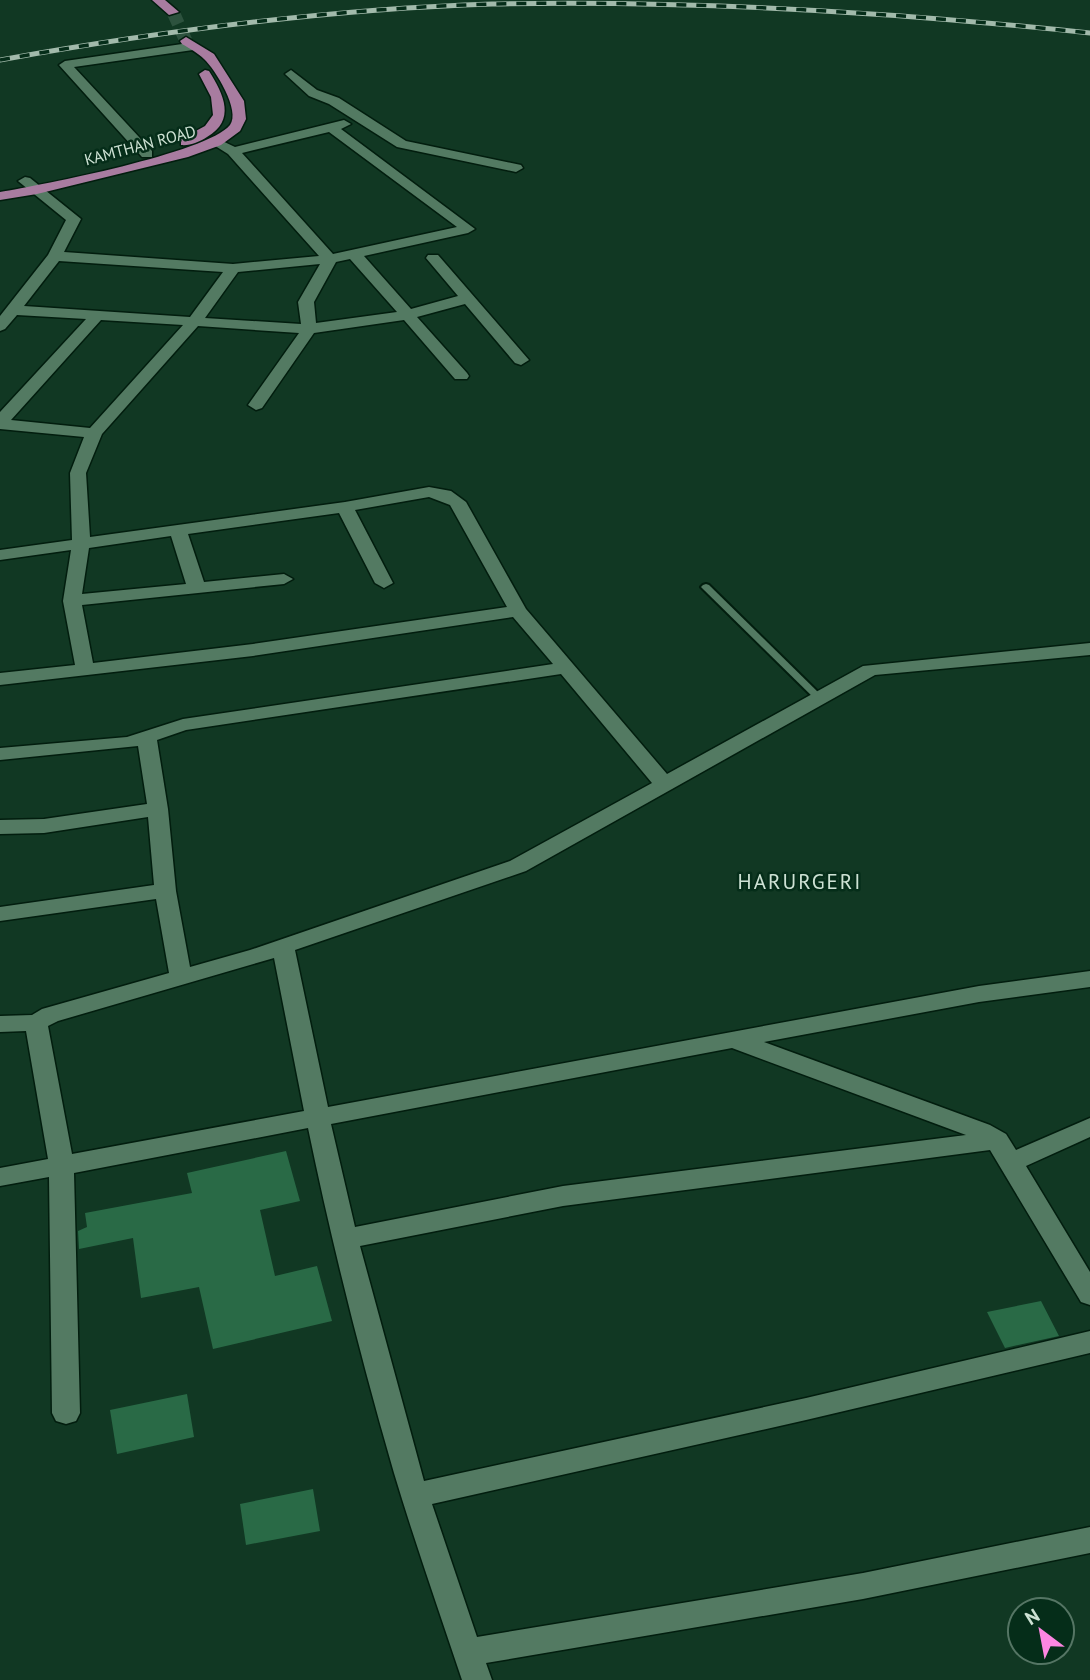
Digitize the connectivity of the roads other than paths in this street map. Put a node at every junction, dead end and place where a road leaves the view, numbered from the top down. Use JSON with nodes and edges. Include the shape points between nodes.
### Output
{"nodes":[{"id":1,"x":159,"y":0,"type":"edge"},
{"id":2,"x":171,"y":0,"type":"edge"},
{"id":3,"x":189,"y":47,"type":"junction"},
{"id":4,"x":291,"y":74,"type":"dead end"},
{"id":5,"x":364,"y":119,"type":"junction"},
{"id":6,"x":331,"y":127,"type":"junction"},
{"id":7,"x":216,"y":142,"type":"junction"},
{"id":8,"x":177,"y":145,"type":"junction"},
{"id":9,"x":190,"y":151,"type":"junction"},
{"id":10,"x":233,"y":151,"type":"junction"},
{"id":11,"x":147,"y":154,"type":"junction"},
{"id":12,"x":516,"y":168,"type":"dead end"},
{"id":13,"x":31,"y":185,"type":"junction"},
{"id":14,"x":0,"y":186,"type":"edge"},
{"id":15,"x":0,"y":196,"type":"edge"},
{"id":16,"x":354,"y":254,"type":"junction"},
{"id":17,"x":55,"y":256,"type":"junction"},
{"id":18,"x":433,"y":258,"type":"dead end"},
{"id":19,"x":330,"y":259,"type":"junction"},
{"id":20,"x":233,"y":268,"type":"junction"},
{"id":21,"x":468,"y":298,"type":"junction"},
{"id":22,"x":16,"y":310,"type":"junction"},
{"id":23,"x":407,"y":315,"type":"junction"},
{"id":24,"x":96,"y":317,"type":"junction"},
{"id":25,"x":194,"y":322,"type":"junction"},
{"id":26,"x":0,"y":326,"type":"edge"},
{"id":27,"x":309,"y":329,"type":"junction"},
{"id":28,"x":521,"y":360,"type":"dead end"},
{"id":29,"x":461,"y":376,"type":"dead end"},
{"id":30,"x":256,"y":405,"type":"dead end"},
{"id":31,"x":0,"y":423,"type":"edge"},
{"id":32,"x":94,"y":433,"type":"junction"},
{"id":33,"x":345,"y":507,"type":"junction"},
{"id":34,"x":178,"y":530,"type":"junction"},
{"id":35,"x":81,"y":543,"type":"junction"},
{"id":36,"x":0,"y":555,"type":"edge"},
{"id":37,"x":284,"y":579,"type":"dead end"},
{"id":38,"x":384,"y":583,"type":"dead end"},
{"id":39,"x":706,"y":587,"type":"dead end"},
{"id":40,"x":197,"y":588,"type":"junction"},
{"id":41,"x":72,"y":601,"type":"junction"},
{"id":42,"x":518,"y":611,"type":"junction"},
{"id":43,"x":1090,"y":649,"type":"edge"},
{"id":44,"x":85,"y":668,"type":"junction"},
{"id":45,"x":566,"y":668,"type":"junction"},
{"id":46,"x":0,"y":679,"type":"edge"},
{"id":47,"x":820,"y":699,"type":"junction"},
{"id":48,"x":147,"y":737,"type":"junction"},
{"id":49,"x":0,"y":754,"type":"edge"},
{"id":50,"x":665,"y":785,"type":"junction"},
{"id":51,"x":158,"y":809,"type":"junction"},
{"id":52,"x":0,"y":827,"type":"edge"},
{"id":53,"x":165,"y":891,"type":"junction"},
{"id":54,"x":0,"y":914,"type":"edge"},
{"id":55,"x":283,"y":946,"type":"junction"},
{"id":56,"x":181,"y":976,"type":"junction"},
{"id":57,"x":1090,"y":979,"type":"edge"},
{"id":58,"x":36,"y":1023,"type":"junction"},
{"id":59,"x":0,"y":1024,"type":"edge"},
{"id":60,"x":733,"y":1040,"type":"junction"},
{"id":61,"x":316,"y":1120,"type":"junction"},
{"id":62,"x":1090,"y":1127,"type":"edge"},
{"id":63,"x":997,"y":1140,"type":"junction"},
{"id":64,"x":1012,"y":1162,"type":"junction"},
{"id":65,"x":61,"y":1164,"type":"junction"},
{"id":66,"x":0,"y":1177,"type":"edge"},
{"id":67,"x":345,"y":1238,"type":"junction"},
{"id":68,"x":1090,"y":1295,"type":"edge"},
{"id":69,"x":1090,"y":1342,"type":"edge"},
{"id":70,"x":66,"y":1413,"type":"dead end"},
{"id":71,"x":415,"y":1494,"type":"junction"},
{"id":72,"x":1090,"y":1541,"type":"edge"},
{"id":73,"x":468,"y":1652,"type":"junction"},
{"id":74,"x":477,"y":1680,"type":"edge"}],
"edges":[{"from":1,"to":2,"type":"main road","via":[[173,12]]},
{"from":3,"to":7,"type":"main road","name":"KAMTHAN ROAD","via":[[186,41],[210,57],[239,101],[235,128]]},
{"from":3,"to":8,"type":"main road","name":"KAMTHAN ROAD","via":[[219,98],[221,115],[199,136]]},
{"from":3,"to":11,"type":"street","via":[[65,65]]},
{"from":4,"to":5,"type":"street","via":[[313,93]]},
{"from":5,"to":6,"type":"street"},
{"from":5,"to":12,"type":"street","via":[[401,144]]},
{"from":6,"to":10,"type":"street"},
{"from":6,"to":16,"type":"street","via":[[468,229]]},
{"from":7,"to":9,"type":"main road","name":"KAMTHAN ROAD"},
{"from":7,"to":10,"type":"street"},
{"from":8,"to":9,"type":"main road"},
{"from":8,"to":11,"type":"main road","name":"KAMTHAN ROAD"},
{"from":9,"to":13,"type":"main road","name":"KAMTHAN ROAD"},
{"from":10,"to":19,"type":"street"},
{"from":11,"to":13,"type":"main road","name":"KAMTHAN ROAD"},
{"from":13,"to":14,"type":"main road","name":"KAMTHAN ROAD"},
{"from":13,"to":15,"type":"main road","name":"KAMTHAN ROAD"},
{"from":13,"to":17,"type":"street","via":[[75,219]]},
{"from":16,"to":19,"type":"street"},
{"from":16,"to":23,"type":"street"},
{"from":17,"to":20,"type":"street"},
{"from":17,"to":22,"type":"street"},
{"from":18,"to":21,"type":"street"},
{"from":19,"to":20,"type":"street"},
{"from":19,"to":27,"type":"street","via":[[306,302]]},
{"from":20,"to":25,"type":"street"},
{"from":21,"to":23,"type":"street"},
{"from":21,"to":28,"type":"street"},
{"from":22,"to":24,"type":"street"},
{"from":22,"to":26,"type":"street"},
{"from":23,"to":27,"type":"street"},
{"from":23,"to":29,"type":"street"},
{"from":24,"to":25,"type":"street"},
{"from":24,"to":31,"type":"street"},
{"from":25,"to":27,"type":"street"},
{"from":25,"to":32,"type":"street"},
{"from":27,"to":30,"type":"street"},
{"from":31,"to":32,"type":"street"},
{"from":32,"to":35,"type":"street","via":[[78,473]]},
{"from":33,"to":34,"type":"street"},
{"from":33,"to":38,"type":"street"},
{"from":33,"to":42,"type":"street","via":[[429,492],[457,502]]},
{"from":34,"to":35,"type":"street"},
{"from":34,"to":40,"type":"street"},
{"from":35,"to":36,"type":"street"},
{"from":35,"to":41,"type":"street"},
{"from":37,"to":40,"type":"street"},
{"from":39,"to":47,"type":"lane"},
{"from":40,"to":41,"type":"street"},
{"from":41,"to":44,"type":"street"},
{"from":42,"to":44,"type":"street","via":[[253,650]]},
{"from":42,"to":45,"type":"street"},
{"from":43,"to":47,"type":"street","via":[[870,670]]},
{"from":44,"to":46,"type":"street"},
{"from":45,"to":48,"type":"street","via":[[183,725]]},
{"from":45,"to":50,"type":"street"},
{"from":47,"to":50,"type":"street"},
{"from":48,"to":49,"type":"street","via":[[128,743]]},
{"from":48,"to":51,"type":"street"},
{"from":50,"to":55,"type":"street","via":[[517,866]]},
{"from":51,"to":52,"type":"street","via":[[44,826]]},
{"from":51,"to":53,"type":"street"},
{"from":53,"to":54,"type":"street"},
{"from":53,"to":56,"type":"street"},
{"from":55,"to":56,"type":"street"},
{"from":55,"to":61,"type":"street"},
{"from":56,"to":58,"type":"street"},
{"from":57,"to":60,"type":"street","via":[[979,994]]},
{"from":58,"to":59,"type":"street"},
{"from":58,"to":65,"type":"street"},
{"from":60,"to":61,"type":"street"},
{"from":60,"to":63,"type":"street"},
{"from":61,"to":65,"type":"street"},
{"from":61,"to":67,"type":"street"},
{"from":62,"to":64,"type":"street"},
{"from":63,"to":64,"type":"street"},
{"from":63,"to":67,"type":"street","via":[[563,1196]]},
{"from":64,"to":68,"type":"street"},
{"from":65,"to":66,"type":"street"},
{"from":65,"to":70,"type":"street"},
{"from":67,"to":71,"type":"street"},
{"from":69,"to":71,"type":"street"},
{"from":71,"to":73,"type":"street"},
{"from":72,"to":73,"type":"street","via":[[863,1586]]},
{"from":73,"to":74,"type":"street"}]}
